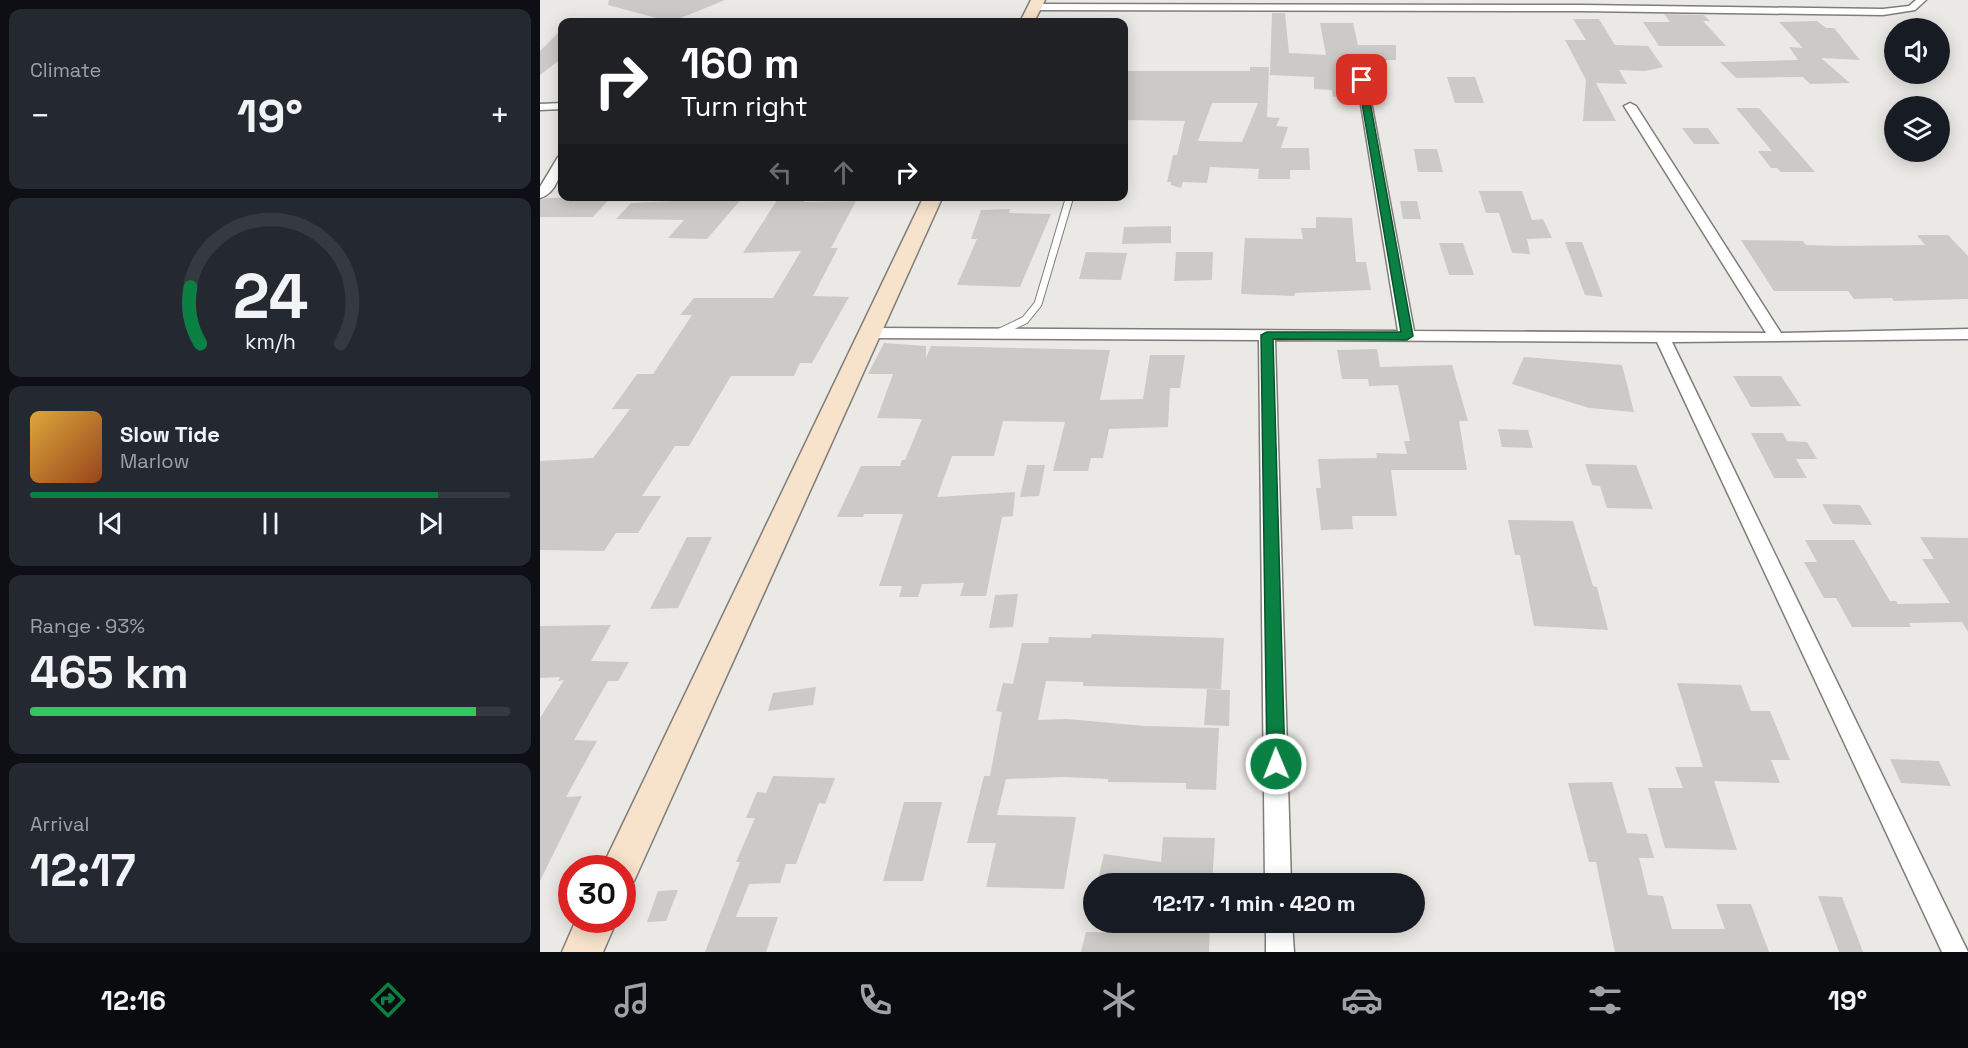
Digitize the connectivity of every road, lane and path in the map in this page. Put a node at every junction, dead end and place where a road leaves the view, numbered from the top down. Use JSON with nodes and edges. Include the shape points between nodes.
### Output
{"nodes":[{"id":1,"x":1921,"y":0,"type":"edge"},
{"id":2,"x":1036,"y":4,"type":"edge"},
{"id":3,"x":1316,"y":4,"type":"edge"},
{"id":4,"x":1579,"y":4,"type":"edge"},
{"id":5,"x":1029,"y":18,"type":"edge"},
{"id":6,"x":1362,"y":80,"type":"dead end"},
{"id":7,"x":558,"y":98,"type":"edge"},
{"id":8,"x":1630,"y":106,"type":"dead end"},
{"id":9,"x":544,"y":107,"type":"edge"},
{"id":10,"x":558,"y":168,"type":"edge"},
{"id":11,"x":540,"y":194,"type":"edge"},
{"id":12,"x":932,"y":201,"type":"edge"},
{"id":13,"x":1069,"y":201,"type":"edge"},
{"id":14,"x":871,"y":333,"type":"junction"},
{"id":15,"x":995,"y":334,"type":"junction"},
{"id":16,"x":1968,"y":334,"type":"edge"},
{"id":17,"x":1267,"y":335,"type":"junction"},
{"id":18,"x":1407,"y":336,"type":"junction"},
{"id":19,"x":1662,"y":337,"type":"junction"},
{"id":20,"x":1777,"y":338,"type":"junction"},
{"id":21,"x":627,"y":855,"type":"edge"},
{"id":22,"x":1278,"y":873,"type":"edge"},
{"id":23,"x":591,"y":933,"type":"edge"},
{"id":24,"x":1279,"y":933,"type":"edge"},
{"id":25,"x":582,"y":952,"type":"edge"},
{"id":26,"x":1280,"y":952,"type":"edge"},
{"id":27,"x":1956,"y":952,"type":"edge"}],
"edges":[{"from":1,"to":4,"type":"street","via":[[1912,8],[1883,12]]},
{"from":2,"to":3,"type":"street"},
{"from":2,"to":5,"type":"street"},
{"from":3,"to":4,"type":"street"},
{"from":6,"to":18,"type":"street"},
{"from":7,"to":9,"type":"street"},
{"from":8,"to":20,"type":"street"},
{"from":10,"to":11,"type":"street"},
{"from":12,"to":14,"type":"street"},
{"from":13,"to":15,"type":"lane","via":[[1038,304],[1025,320]]},
{"from":14,"to":15,"type":"street"},
{"from":14,"to":21,"type":"street"},
{"from":15,"to":17,"type":"street"},
{"from":16,"to":20,"type":"street"},
{"from":17,"to":18,"type":"street"},
{"from":17,"to":22,"type":"street"},
{"from":18,"to":19,"type":"street"},
{"from":19,"to":20,"type":"street"},
{"from":19,"to":27,"type":"street"},
{"from":23,"to":25,"type":"street"},
{"from":24,"to":26,"type":"street"}]}
